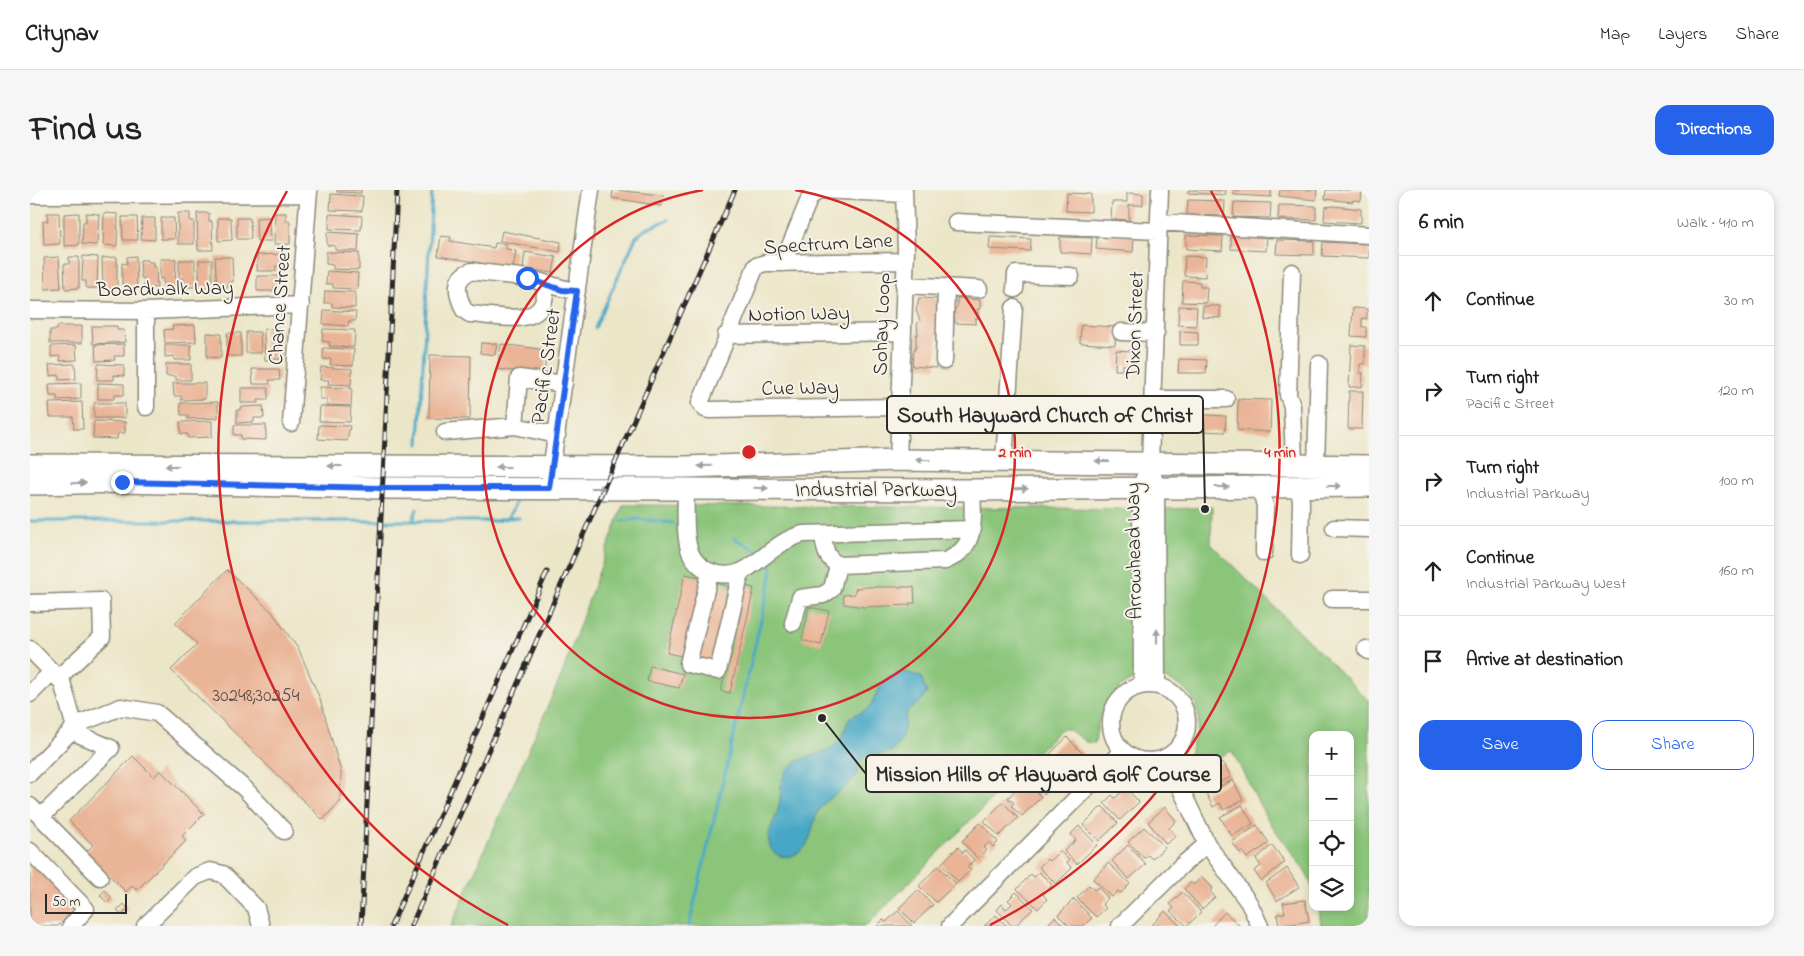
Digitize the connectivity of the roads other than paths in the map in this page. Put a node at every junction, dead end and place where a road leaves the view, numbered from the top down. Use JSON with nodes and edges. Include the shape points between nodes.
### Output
{"nodes":[{"id":1,"x":591,"y":190,"type":"edge"},
{"id":2,"x":1160,"y":190,"type":"edge"},
{"id":3,"x":309,"y":192,"type":"edge"},
{"id":4,"x":904,"y":192,"type":"edge"},
{"id":5,"x":30,"y":195,"type":"edge"},
{"id":6,"x":956,"y":222,"type":"dead end"},
{"id":7,"x":1158,"y":226,"type":"junction"},
{"id":8,"x":1369,"y":235,"type":"edge"},
{"id":9,"x":904,"y":261,"type":"junction"},
{"id":10,"x":783,"y":263,"type":"junction"},
{"id":11,"x":1292,"y":272,"type":"dead end"},
{"id":12,"x":1071,"y":276,"type":"dead end"},
{"id":13,"x":546,"y":284,"type":"junction"},
{"id":14,"x":904,"y":286,"type":"junction"},
{"id":15,"x":946,"y":287,"type":"junction"},
{"id":16,"x":979,"y":289,"type":"dead end"},
{"id":17,"x":1015,"y":289,"type":"dead end"},
{"id":18,"x":577,"y":291,"type":"junction"},
{"id":19,"x":301,"y":305,"type":"junction"},
{"id":20,"x":1014,"y":308,"type":"dead end"},
{"id":21,"x":30,"y":310,"type":"edge"},
{"id":22,"x":146,"y":311,"type":"junction"},
{"id":23,"x":903,"y":332,"type":"junction"},
{"id":24,"x":1121,"y":332,"type":"dead end"},
{"id":25,"x":1156,"y":333,"type":"junction"},
{"id":26,"x":726,"y":335,"type":"junction"},
{"id":27,"x":944,"y":361,"type":"dead end"},
{"id":28,"x":1320,"y":364,"type":"dead end"},
{"id":29,"x":564,"y":384,"type":"junction"},
{"id":30,"x":1152,"y":399,"type":"junction"},
{"id":31,"x":1226,"y":399,"type":"dead end"},
{"id":32,"x":146,"y":407,"type":"dead end"},
{"id":33,"x":702,"y":407,"type":"joint"},
{"id":34,"x":900,"y":407,"type":"junction"},
{"id":35,"x":291,"y":423,"type":"dead end"},
{"id":36,"x":515,"y":426,"type":"junction"},
{"id":37,"x":445,"y":432,"type":"dead end"},
{"id":38,"x":557,"y":435,"type":"junction"},
{"id":39,"x":898,"y":460,"type":"junction"},
{"id":40,"x":1004,"y":461,"type":"junction"},
{"id":41,"x":1150,"y":462,"type":"junction"},
{"id":42,"x":30,"y":465,"type":"edge"},
{"id":43,"x":1294,"y":465,"type":"junction"},
{"id":44,"x":1316,"y":465,"type":"junction"},
{"id":45,"x":1369,"y":466,"type":"edge"},
{"id":46,"x":552,"y":467,"type":"junction"},
{"id":47,"x":30,"y":484,"type":"edge"},
{"id":48,"x":1260,"y":486,"type":"junction"},
{"id":49,"x":1299,"y":486,"type":"junction"},
{"id":50,"x":1369,"y":486,"type":"edge"},
{"id":51,"x":1149,"y":487,"type":"junction"},
{"id":52,"x":549,"y":488,"type":"junction"},
{"id":53,"x":686,"y":488,"type":"junction"},
{"id":54,"x":972,"y":490,"type":"junction"},
{"id":55,"x":1334,"y":528,"type":"dead end"},
{"id":56,"x":1369,"y":528,"type":"edge"},
{"id":57,"x":973,"y":529,"type":"junction"},
{"id":58,"x":823,"y":535,"type":"junction"},
{"id":59,"x":1264,"y":553,"type":"dead end"},
{"id":60,"x":1300,"y":554,"type":"dead end"},
{"id":61,"x":838,"y":565,"type":"junction"},
{"id":62,"x":746,"y":569,"type":"junction"},
{"id":63,"x":710,"y":572,"type":"junction"},
{"id":64,"x":1332,"y":599,"type":"dead end"},
{"id":65,"x":1369,"y":599,"type":"edge"},
{"id":66,"x":30,"y":603,"type":"edge"},
{"id":67,"x":793,"y":623,"type":"dead end"},
{"id":68,"x":30,"y":649,"type":"edge"},
{"id":69,"x":55,"y":675,"type":"junction"},
{"id":70,"x":1149,"y":685,"type":"junction"},
{"id":71,"x":30,"y":694,"type":"edge"},
{"id":72,"x":75,"y":728,"type":"junction"},
{"id":73,"x":1123,"y":751,"type":"junction"},
{"id":74,"x":1166,"y":758,"type":"junction"},
{"id":75,"x":30,"y":773,"type":"edge"},
{"id":76,"x":36,"y":811,"type":"edge"},
{"id":77,"x":284,"y":831,"type":"dead end"},
{"id":78,"x":1207,"y":844,"type":"junction"},
{"id":79,"x":30,"y":851,"type":"edge"},
{"id":80,"x":100,"y":876,"type":"dead end"},
{"id":81,"x":71,"y":926,"type":"edge"},
{"id":82,"x":145,"y":926,"type":"edge"},
{"id":83,"x":261,"y":926,"type":"edge"},
{"id":84,"x":950,"y":926,"type":"edge"},
{"id":85,"x":1120,"y":926,"type":"edge"},
{"id":86,"x":1260,"y":926,"type":"edge"}],
"edges":[{"from":1,"to":18,"type":"street","name":"Pacific Street"},
{"from":2,"to":7,"type":"street","name":"Dixon Street"},
{"from":3,"to":5,"type":"street"},
{"from":3,"to":19,"type":"street","name":"Chance Street"},
{"from":4,"to":9,"type":"street","name":"Sohay Loop"},
{"from":4,"to":10,"type":"street","via":[[820,190],[810,197]]},
{"from":6,"to":7,"type":"street"},
{"from":7,"to":8,"type":"street"},
{"from":7,"to":25,"type":"street","name":"Dixon Street"},
{"from":9,"to":10,"type":"street","name":"Spectrum Lane"},
{"from":9,"to":14,"type":"street","name":"Sohay Loop"},
{"from":10,"to":26,"type":"street","name":"Spectrum Lane","via":[[760,264],[753,270]]},
{"from":11,"to":43,"type":"street","via":[[1288,395],[1292,406]]},
{"from":12,"to":17,"type":"street","via":[[1016,274]]},
{"from":13,"to":13,"type":"street","via":[[527,278],[472,271],[459,280],[458,289],[464,310],[470,314],[518,318],[541,310],[546,298]]},
{"from":13,"to":18,"type":"street"},
{"from":14,"to":15,"type":"street"},
{"from":14,"to":23,"type":"street","name":"Sohay Loop"},
{"from":15,"to":16,"type":"street"},
{"from":15,"to":27,"type":"street"},
{"from":18,"to":29,"type":"street","name":"Pacific Street"},
{"from":19,"to":22,"type":"street","name":"Boardwalk Way"},
{"from":19,"to":35,"type":"street","name":"Chance Street"},
{"from":20,"to":40,"type":"street"},
{"from":21,"to":22,"type":"street","name":"Boardwalk Way"},
{"from":22,"to":32,"type":"street"},
{"from":23,"to":26,"type":"street","name":"Notion Way"},
{"from":23,"to":34,"type":"street","name":"Sohay Loop"},
{"from":24,"to":25,"type":"street"},
{"from":25,"to":30,"type":"street","name":"Dixon Street"},
{"from":26,"to":33,"type":"street","name":"Spectrum Lane","via":[[700,398]]},
{"from":28,"to":44,"type":"street"},
{"from":29,"to":36,"type":"street","via":[[519,378]]},
{"from":29,"to":38,"type":"street","name":"Pacific Street"},
{"from":30,"to":31,"type":"street"},
{"from":30,"to":41,"type":"street","name":"Dixon Street"},
{"from":33,"to":34,"type":"street","name":"Cue Way","via":[[709,410]]},
{"from":34,"to":39,"type":"street","name":"Sohay Loop"},
{"from":36,"to":37,"type":"street"},
{"from":36,"to":38,"type":"street"},
{"from":38,"to":46,"type":"street","name":"Pacific Street"},
{"from":40,"to":39,"type":"main road","name":"Industrial Parkway","one_way":true},
{"from":39,"to":46,"type":"main road","name":"Industrial Parkway","one_way":true,"via":[[685,467]]},
{"from":41,"to":40,"type":"main road","name":"Industrial Parkway","one_way":true},
{"from":41,"to":43,"type":"main road","name":"Industrial Parkway"},
{"from":41,"to":51,"type":"street","name":"Arrowhead Way"},
{"from":46,"to":42,"type":"main road","name":"Industrial Parkway","one_way":true},
{"from":43,"to":44,"type":"main road","name":"Industrial Parkway"},
{"from":44,"to":45,"type":"main road","name":"Industrial Parkway"},
{"from":46,"to":52,"type":"street","name":"Pacific Street"},
{"from":47,"to":52,"type":"main road","name":"Industrial Parkway","one_way":true,"via":[[122,482]]},
{"from":48,"to":49,"type":"main road","name":"Industrial Parkway"},
{"from":51,"to":48,"type":"main road","name":"Industrial Parkway","one_way":true},
{"from":48,"to":59,"type":"street","via":[[1264,506]]},
{"from":49,"to":50,"type":"main road","name":"Industrial Parkway","one_way":true},
{"from":49,"to":60,"type":"street"},
{"from":54,"to":51,"type":"main road","name":"Industrial Parkway","one_way":true},
{"from":51,"to":70,"type":"street","name":"Arrowhead Way"},
{"from":52,"to":53,"type":"main road","name":"Industrial Parkway","one_way":true},
{"from":53,"to":54,"type":"main road","name":"Industrial Parkway","one_way":true},
{"from":53,"to":63,"type":"street","via":[[688,546],[697,562]]},
{"from":54,"to":57,"type":"street"},
{"from":55,"to":56,"type":"street"},
{"from":57,"to":58,"type":"street"},
{"from":57,"to":61,"type":"street","via":[[965,547],[957,556],[945,561]]},
{"from":58,"to":61,"type":"street","via":[[829,560]]},
{"from":58,"to":62,"type":"street","via":[[803,534],[789,538]]},
{"from":61,"to":67,"type":"street","via":[[832,589],[823,595],[800,598]]},
{"from":62,"to":63,"type":"street","via":[[723,576]]},
{"from":62,"to":63,"type":"street","via":[[718,671],[688,664]]},
{"from":64,"to":65,"type":"street"},
{"from":66,"to":69,"type":"street","via":[[101,601],[102,637]]},
{"from":68,"to":69,"type":"street"},
{"from":69,"to":71,"type":"street"},
{"from":69,"to":72,"type":"street","via":[[62,682]]},
{"from":70,"to":73,"type":"street","via":[[1124,694],[1112,713],[1113,736]]},
{"from":70,"to":74,"type":"street","via":[[1176,696],[1187,716],[1183,742]]},
{"from":72,"to":75,"type":"street"},
{"from":72,"to":76,"type":"street","via":[[111,748]]},
{"from":72,"to":77,"type":"street","via":[[121,707],[157,713],[245,789]]},
{"from":73,"to":74,"type":"street","via":[[1143,761]]},
{"from":73,"to":84,"type":"street"},
{"from":74,"to":78,"type":"street"},
{"from":76,"to":80,"type":"street"},
{"from":78,"to":85,"type":"street"},
{"from":78,"to":86,"type":"street","via":[[1250,903]]},
{"from":79,"to":81,"type":"street","via":[[86,909]]},
{"from":82,"to":83,"type":"street","via":[[195,877],[210,871],[223,874],[256,908]]}]}
